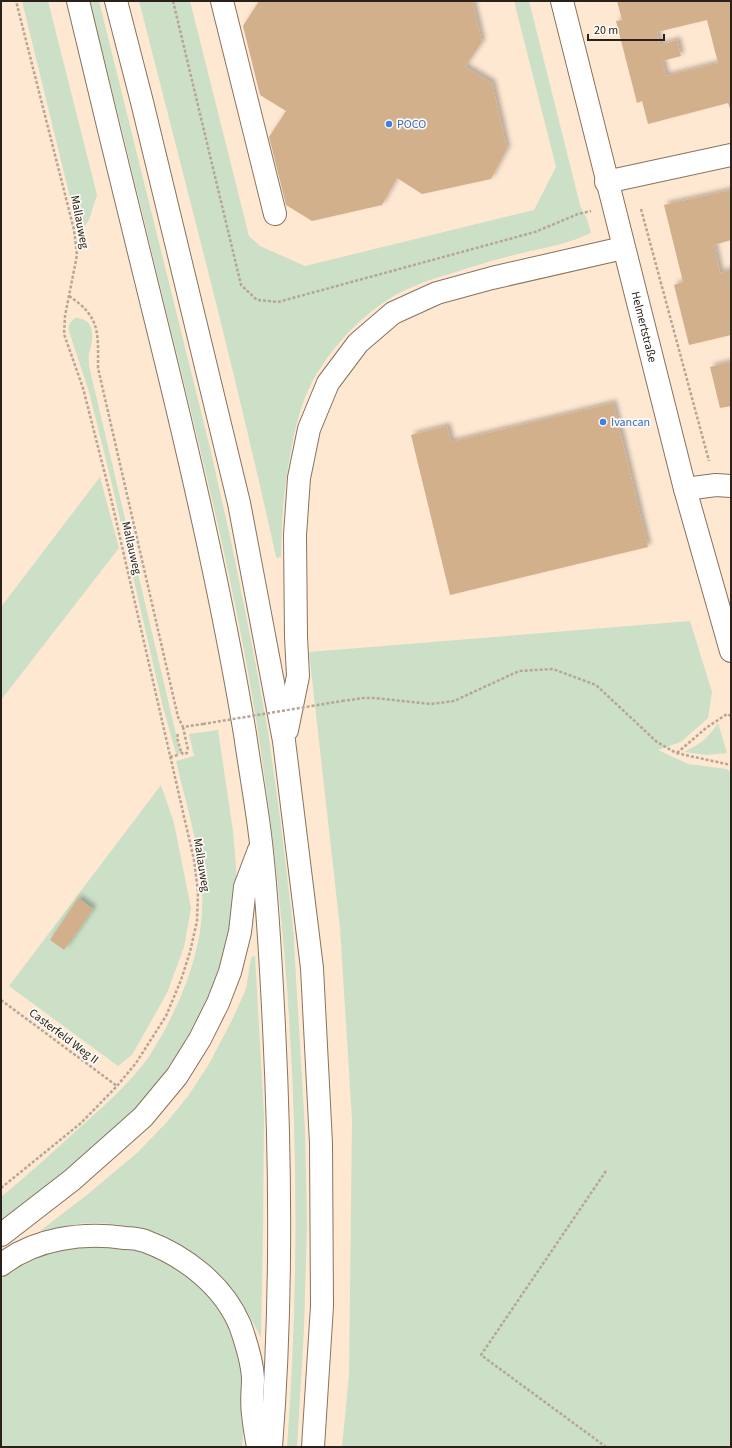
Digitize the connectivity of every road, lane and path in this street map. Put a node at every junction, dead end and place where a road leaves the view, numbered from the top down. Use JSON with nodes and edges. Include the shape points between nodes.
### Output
{"nodes":[{"id":1,"x":16,"y":1,"type":"edge"},
{"id":2,"x":78,"y":1,"type":"edge"},
{"id":3,"x":116,"y":1,"type":"edge"},
{"id":4,"x":173,"y":1,"type":"edge"},
{"id":5,"x":222,"y":1,"type":"edge"},
{"id":6,"x":562,"y":1,"type":"edge"},
{"id":7,"x":731,"y":155,"type":"edge"},
{"id":8,"x":606,"y":182,"type":"junction"},
{"id":9,"x":612,"y":206,"type":"junction"},
{"id":10,"x":275,"y":214,"type":"dead end"},
{"id":11,"x":623,"y":248,"type":"junction"},
{"id":12,"x":69,"y":296,"type":"junction"},
{"id":13,"x":723,"y":486,"type":"edge"},
{"id":14,"x":685,"y":489,"type":"junction"},
{"id":15,"x":731,"y":651,"type":"edge"},
{"id":16,"x":731,"y":716,"type":"edge"},
{"id":17,"x":183,"y":727,"type":"junction"},
{"id":18,"x":178,"y":734,"type":"dead end"},
{"id":19,"x":284,"y":741,"type":"junction"},
{"id":20,"x":676,"y":753,"type":"junction"},
{"id":21,"x":178,"y":756,"type":"dead end"},
{"id":22,"x":170,"y":757,"type":"junction"},
{"id":23,"x":731,"y":765,"type":"edge"},
{"id":24,"x":261,"y":844,"type":"junction"},
{"id":25,"x":1,"y":1000,"type":"edge"},
{"id":26,"x":117,"y":1086,"type":"junction"},
{"id":27,"x":606,"y":1171,"type":"dead end"},
{"id":28,"x":1,"y":1188,"type":"edge"},
{"id":29,"x":1,"y":1235,"type":"edge"},
{"id":30,"x":1,"y":1265,"type":"edge"},
{"id":31,"x":258,"y":1447,"type":"edge"},
{"id":32,"x":271,"y":1447,"type":"edge"},
{"id":33,"x":313,"y":1447,"type":"edge"},
{"id":34,"x":606,"y":1447,"type":"edge"}],
"edges":[{"from":1,"to":12,"type":"path","name":"Mallauweg","via":[[74,230],[77,255]]},
{"from":2,"to":24,"type":"main road","via":[[202,511],[236,680]]},
{"from":3,"to":19,"type":"main road","via":[[239,503]]},
{"from":4,"to":9,"type":"path","via":[[241,285],[257,300],[278,302],[536,232],[578,214]]},
{"from":5,"to":10,"type":"main road"},
{"from":6,"to":8,"type":"main road","name":"Helmertstraße"},
{"from":7,"to":8,"type":"main road"},
{"from":8,"to":9,"type":"main road","name":"Helmertstraße"},
{"from":9,"to":11,"type":"main road","name":"Helmertstraße"},
{"from":9,"to":13,"type":"path","via":[[639,200]]},
{"from":11,"to":14,"type":"main road","name":"Helmertstraße"},
{"from":11,"to":19,"type":"main road","via":[[437,293],[393,313],[358,343],[328,383],[309,429],[299,478],[295,535],[298,676]]},
{"from":12,"to":17,"type":"path","via":[[94,318],[98,336],[98,368],[178,717]]},
{"from":12,"to":22,"type":"path","name":"Mallauweg","via":[[64,334],[83,388],[110,494]]},
{"from":13,"to":14,"type":"main road"},
{"from":14,"to":15,"type":"main road","name":"Helmertstraße"},
{"from":16,"to":20,"type":"path","via":[[727,714],[706,728]]},
{"from":17,"to":18,"type":"path","bridge":true,"via":[[187,753],[181,752]]},
{"from":17,"to":20,"type":"path","bridge":true,"via":[[364,698],[431,704],[454,701],[519,671],[552,669],[596,685],[656,742]]},
{"from":19,"to":33,"type":"main road","via":[[312,968],[322,1143],[322,1306]]},
{"from":20,"to":23,"type":"path"},
{"from":21,"to":22,"type":"path"},
{"from":22,"to":26,"type":"path","name":"Mallauweg","via":[[194,860],[198,892],[197,921],[181,980],[166,1016],[136,1063]]},
{"from":24,"to":29,"type":"main road","via":[[245,887],[240,932],[230,972],[200,1039],[176,1076],[138,1122],[72,1180]]},
{"from":24,"to":32,"type":"main road","via":[[279,1123],[279,1305]]},
{"from":25,"to":26,"type":"path","name":"Casterfeld Weg II"},
{"from":26,"to":28,"type":"path","name":"Mallauweg","via":[[81,1123]]},
{"from":27,"to":34,"type":"path","via":[[481,1354]]},
{"from":30,"to":31,"type":"main road","via":[[46,1242],[74,1236],[110,1236],[144,1240],[175,1255],[208,1278],[226,1300],[249,1351],[253,1376],[252,1414]]}]}
